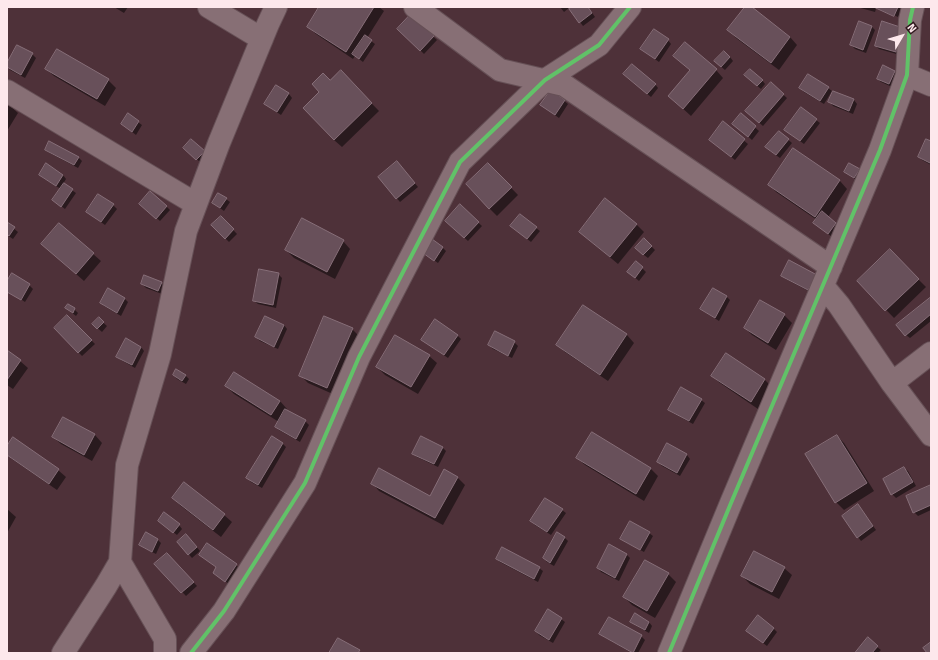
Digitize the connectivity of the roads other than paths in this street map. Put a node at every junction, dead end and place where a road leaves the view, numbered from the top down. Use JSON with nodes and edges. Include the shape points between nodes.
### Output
{"nodes":[{"id":1,"x":209,"y":7,"type":"edge"},
{"id":2,"x":276,"y":7,"type":"edge"},
{"id":3,"x":415,"y":7,"type":"edge"},
{"id":4,"x":630,"y":7,"type":"edge"},
{"id":5,"x":913,"y":7,"type":"edge"},
{"id":6,"x":262,"y":39,"type":"junction"},
{"id":7,"x":907,"y":75,"type":"junction"},
{"id":8,"x":545,"y":80,"type":"junction"},
{"id":9,"x":931,"y":85,"type":"edge"},
{"id":10,"x":7,"y":91,"type":"edge"},
{"id":11,"x":196,"y":204,"type":"junction"},
{"id":12,"x":831,"y":267,"type":"junction"},
{"id":13,"x":823,"y":286,"type":"junction"},
{"id":14,"x":931,"y":353,"type":"edge"},
{"id":15,"x":892,"y":383,"type":"junction"},
{"id":16,"x":931,"y":435,"type":"edge"},
{"id":17,"x":120,"y":562,"type":"junction"},
{"id":18,"x":63,"y":653,"type":"edge"},
{"id":19,"x":165,"y":653,"type":"edge"},
{"id":20,"x":191,"y":653,"type":"edge"},
{"id":21,"x":669,"y":653,"type":"edge"}],
"edges":[{"from":1,"to":6,"type":"street"},
{"from":2,"to":6,"type":"street"},
{"from":3,"to":8,"type":"street","via":[[500,70]]},
{"from":4,"to":8,"type":"street","via":[[599,45]]},
{"from":5,"to":7,"type":"street"},
{"from":6,"to":11,"type":"street"},
{"from":7,"to":9,"type":"street"},
{"from":7,"to":12,"type":"street","via":[[880,150]]},
{"from":8,"to":12,"type":"street","via":[[564,85]]},
{"from":8,"to":20,"type":"street","via":[[460,162],[359,357],[305,483],[224,612]]},
{"from":10,"to":11,"type":"street"},
{"from":11,"to":17,"type":"street","via":[[186,231],[160,354],[127,465]]},
{"from":12,"to":13,"type":"street"},
{"from":13,"to":15,"type":"street","via":[[839,305]]},
{"from":13,"to":21,"type":"street"},
{"from":14,"to":15,"type":"street"},
{"from":15,"to":16,"type":"street"},
{"from":17,"to":18,"type":"street"},
{"from":17,"to":19,"type":"street","via":[[164,639]]}]}
